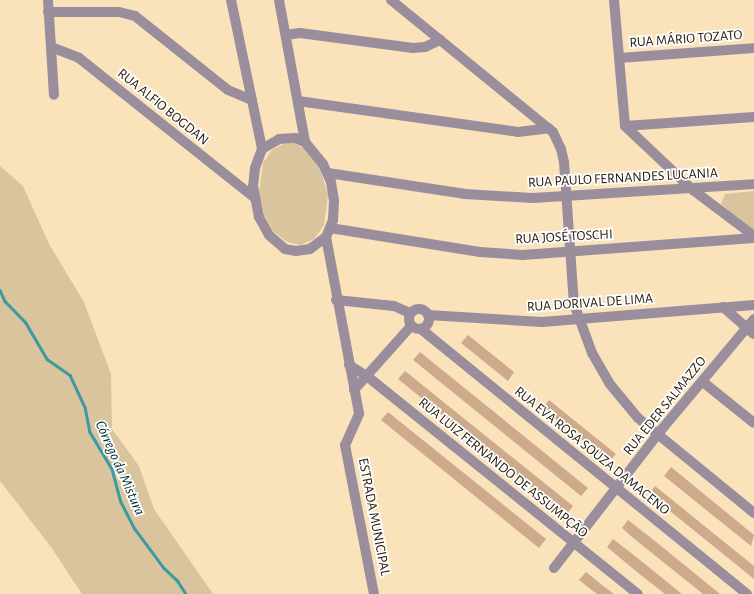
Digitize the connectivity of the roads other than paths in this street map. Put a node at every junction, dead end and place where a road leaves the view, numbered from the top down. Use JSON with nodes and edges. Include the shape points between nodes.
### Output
{"nodes":[{"id":1,"x":48,"y":0,"type":"edge"},
{"id":2,"x":231,"y":0,"type":"edge"},
{"id":3,"x":279,"y":0,"type":"edge"},
{"id":4,"x":391,"y":0,"type":"edge"},
{"id":5,"x":614,"y":0,"type":"edge"},
{"id":6,"x":48,"y":12,"type":"junction"},
{"id":7,"x":286,"y":35,"type":"junction"},
{"id":8,"x":440,"y":40,"type":"junction"},
{"id":9,"x":51,"y":47,"type":"junction"},
{"id":10,"x":754,"y":48,"type":"edge"},
{"id":11,"x":619,"y":58,"type":"junction"},
{"id":12,"x":54,"y":95,"type":"dead end"},
{"id":13,"x":252,"y":100,"type":"junction"},
{"id":14,"x":298,"y":101,"type":"junction"},
{"id":15,"x":754,"y":117,"type":"edge"},
{"id":16,"x":625,"y":126,"type":"junction"},
{"id":17,"x":549,"y":128,"type":"junction"},
{"id":18,"x":305,"y":142,"type":"junction"},
{"id":19,"x":262,"y":149,"type":"junction"},
{"id":20,"x":328,"y":173,"type":"junction"},
{"id":21,"x":754,"y":184,"type":"edge"},
{"id":22,"x":693,"y":190,"type":"junction"},
{"id":23,"x":254,"y":197,"type":"junction"},
{"id":24,"x":567,"y":198,"type":"junction"},
{"id":25,"x":328,"y":233,"type":"junction"},
{"id":26,"x":754,"y":237,"type":"edge"},
{"id":27,"x":570,"y":252,"type":"junction"},
{"id":28,"x":336,"y":300,"type":"junction"},
{"id":29,"x":754,"y":305,"type":"edge"},
{"id":30,"x":723,"y":308,"type":"junction"},
{"id":31,"x":410,"y":313,"type":"junction"},
{"id":32,"x":428,"y":315,"type":"junction"},
{"id":33,"x":578,"y":319,"type":"junction"},
{"id":34,"x":754,"y":319,"type":"edge"},
{"id":35,"x":416,"y":327,"type":"junction"},
{"id":36,"x":750,"y":331,"type":"edge"},
{"id":37,"x":349,"y":365,"type":"junction"},
{"id":38,"x":368,"y":377,"type":"junction"},
{"id":39,"x":704,"y":382,"type":"junction"},
{"id":40,"x":354,"y":390,"type":"junction"},
{"id":41,"x":754,"y":423,"type":"edge"},
{"id":42,"x":657,"y":435,"type":"junction"},
{"id":43,"x":617,"y":489,"type":"junction"},
{"id":44,"x":754,"y":513,"type":"edge"},
{"id":45,"x":574,"y":543,"type":"junction"},
{"id":46,"x":554,"y":568,"type":"dead end"},
{"id":47,"x":374,"y":594,"type":"edge"},
{"id":48,"x":638,"y":594,"type":"edge"},
{"id":49,"x":747,"y":594,"type":"edge"}],
"edges":[{"from":1,"to":6,"type":"street"},
{"from":2,"to":13,"type":"street"},
{"from":3,"to":7,"type":"street"},
{"from":4,"to":8,"type":"street"},
{"from":5,"to":11,"type":"street"},
{"from":6,"to":9,"type":"street"},
{"from":6,"to":13,"type":"street","via":[[119,12],[135,16],[228,90]]},
{"from":7,"to":8,"type":"street","via":[[300,33],[413,48],[425,47]]},
{"from":7,"to":14,"type":"street"},
{"from":8,"to":17,"type":"street"},
{"from":9,"to":12,"type":"street"},
{"from":9,"to":23,"type":"street","name":"RUA ALFIO BOGDAN","via":[[79,58]]},
{"from":10,"to":11,"type":"street","name":"RUA MÁRIO TOZATO"},
{"from":11,"to":16,"type":"street"},
{"from":13,"to":19,"type":"street"},
{"from":14,"to":17,"type":"street","via":[[518,132]]},
{"from":14,"to":18,"type":"street"},
{"from":15,"to":16,"type":"street"},
{"from":16,"to":22,"type":"street"},
{"from":17,"to":24,"type":"street","via":[[559,142],[563,155]]},
{"from":18,"to":19,"type":"street","via":[[284,138],[272,141]]},
{"from":18,"to":20,"type":"street","via":[[318,156]]},
{"from":19,"to":23,"type":"street","via":[[253,178]]},
{"from":20,"to":24,"type":"street","name":"RUA PAULO FERNANDES LUCANIA","via":[[465,194]]},
{"from":20,"to":25,"type":"street","via":[[334,201]]},
{"from":21,"to":22,"type":"street","name":"RUA PAULO FERNANDES LUCANIA"},
{"from":22,"to":24,"type":"street","name":"RUA PAULO FERNANDES LUCANIA"},
{"from":22,"to":26,"type":"street"},
{"from":23,"to":25,"type":"street","via":[[263,226],[276,243],[285,249],[310,249]]},
{"from":24,"to":27,"type":"street"},
{"from":25,"to":27,"type":"street","name":"RUA JOSÉ TOSCHI","via":[[502,254],[541,255]]},
{"from":25,"to":28,"type":"street"},
{"from":26,"to":27,"type":"street","name":"RUA JOSÉ TOSCHI"},
{"from":27,"to":33,"type":"street","via":[[574,304]]},
{"from":28,"to":31,"type":"street","via":[[394,306]]},
{"from":28,"to":37,"type":"street"},
{"from":29,"to":30,"type":"street","name":"RUA DORIVAL DE LIMA"},
{"from":30,"to":33,"type":"street","name":"RUA DORIVAL DE LIMA"},
{"from":30,"to":36,"type":"street"},
{"from":31,"to":32,"type":"street","via":[[420,309]]},
{"from":31,"to":35,"type":"street","via":[[408,319]]},
{"from":32,"to":33,"type":"street","name":"RUA DORIVAL DE LIMA","via":[[531,322]]},
{"from":32,"to":35,"type":"street","via":[[429,322]]},
{"from":33,"to":42,"type":"street","via":[[592,353],[609,383],[628,408]]},
{"from":34,"to":36,"type":"street","name":"RUA EDER SALMAZZO"},
{"from":35,"to":38,"type":"street"},
{"from":35,"to":43,"type":"street","name":"RUA EVA ROSA SOUZA DAMACENO"},
{"from":36,"to":39,"type":"street","name":"RUA EDER SALMAZZO"},
{"from":37,"to":38,"type":"street","name":"RUA LUIZ FERNANDO DE ASSUMPÇÃO"},
{"from":37,"to":40,"type":"street"},
{"from":38,"to":40,"type":"street"},
{"from":38,"to":45,"type":"street","name":"RUA LUIZ FERNANDO DE ASSUMPÇÃO"},
{"from":39,"to":41,"type":"street"},
{"from":39,"to":42,"type":"street","name":"RUA EDER SALMAZZO"},
{"from":40,"to":47,"type":"street","name":"ESTRADA MUNICIPAL","via":[[359,414],[345,445]]},
{"from":42,"to":43,"type":"street","name":"RUA EDER SALMAZZO"},
{"from":42,"to":44,"type":"street"},
{"from":43,"to":45,"type":"street","name":"RUA EDER SALMAZZO"},
{"from":43,"to":49,"type":"street","name":"RUA EVA ROSA SOUZA DAMACENO"},
{"from":45,"to":46,"type":"street","name":"RUA EDER SALMAZZO"},
{"from":45,"to":48,"type":"street","name":"RUA LUIZ FERNANDO DE ASSUMPÇÃO"}]}
